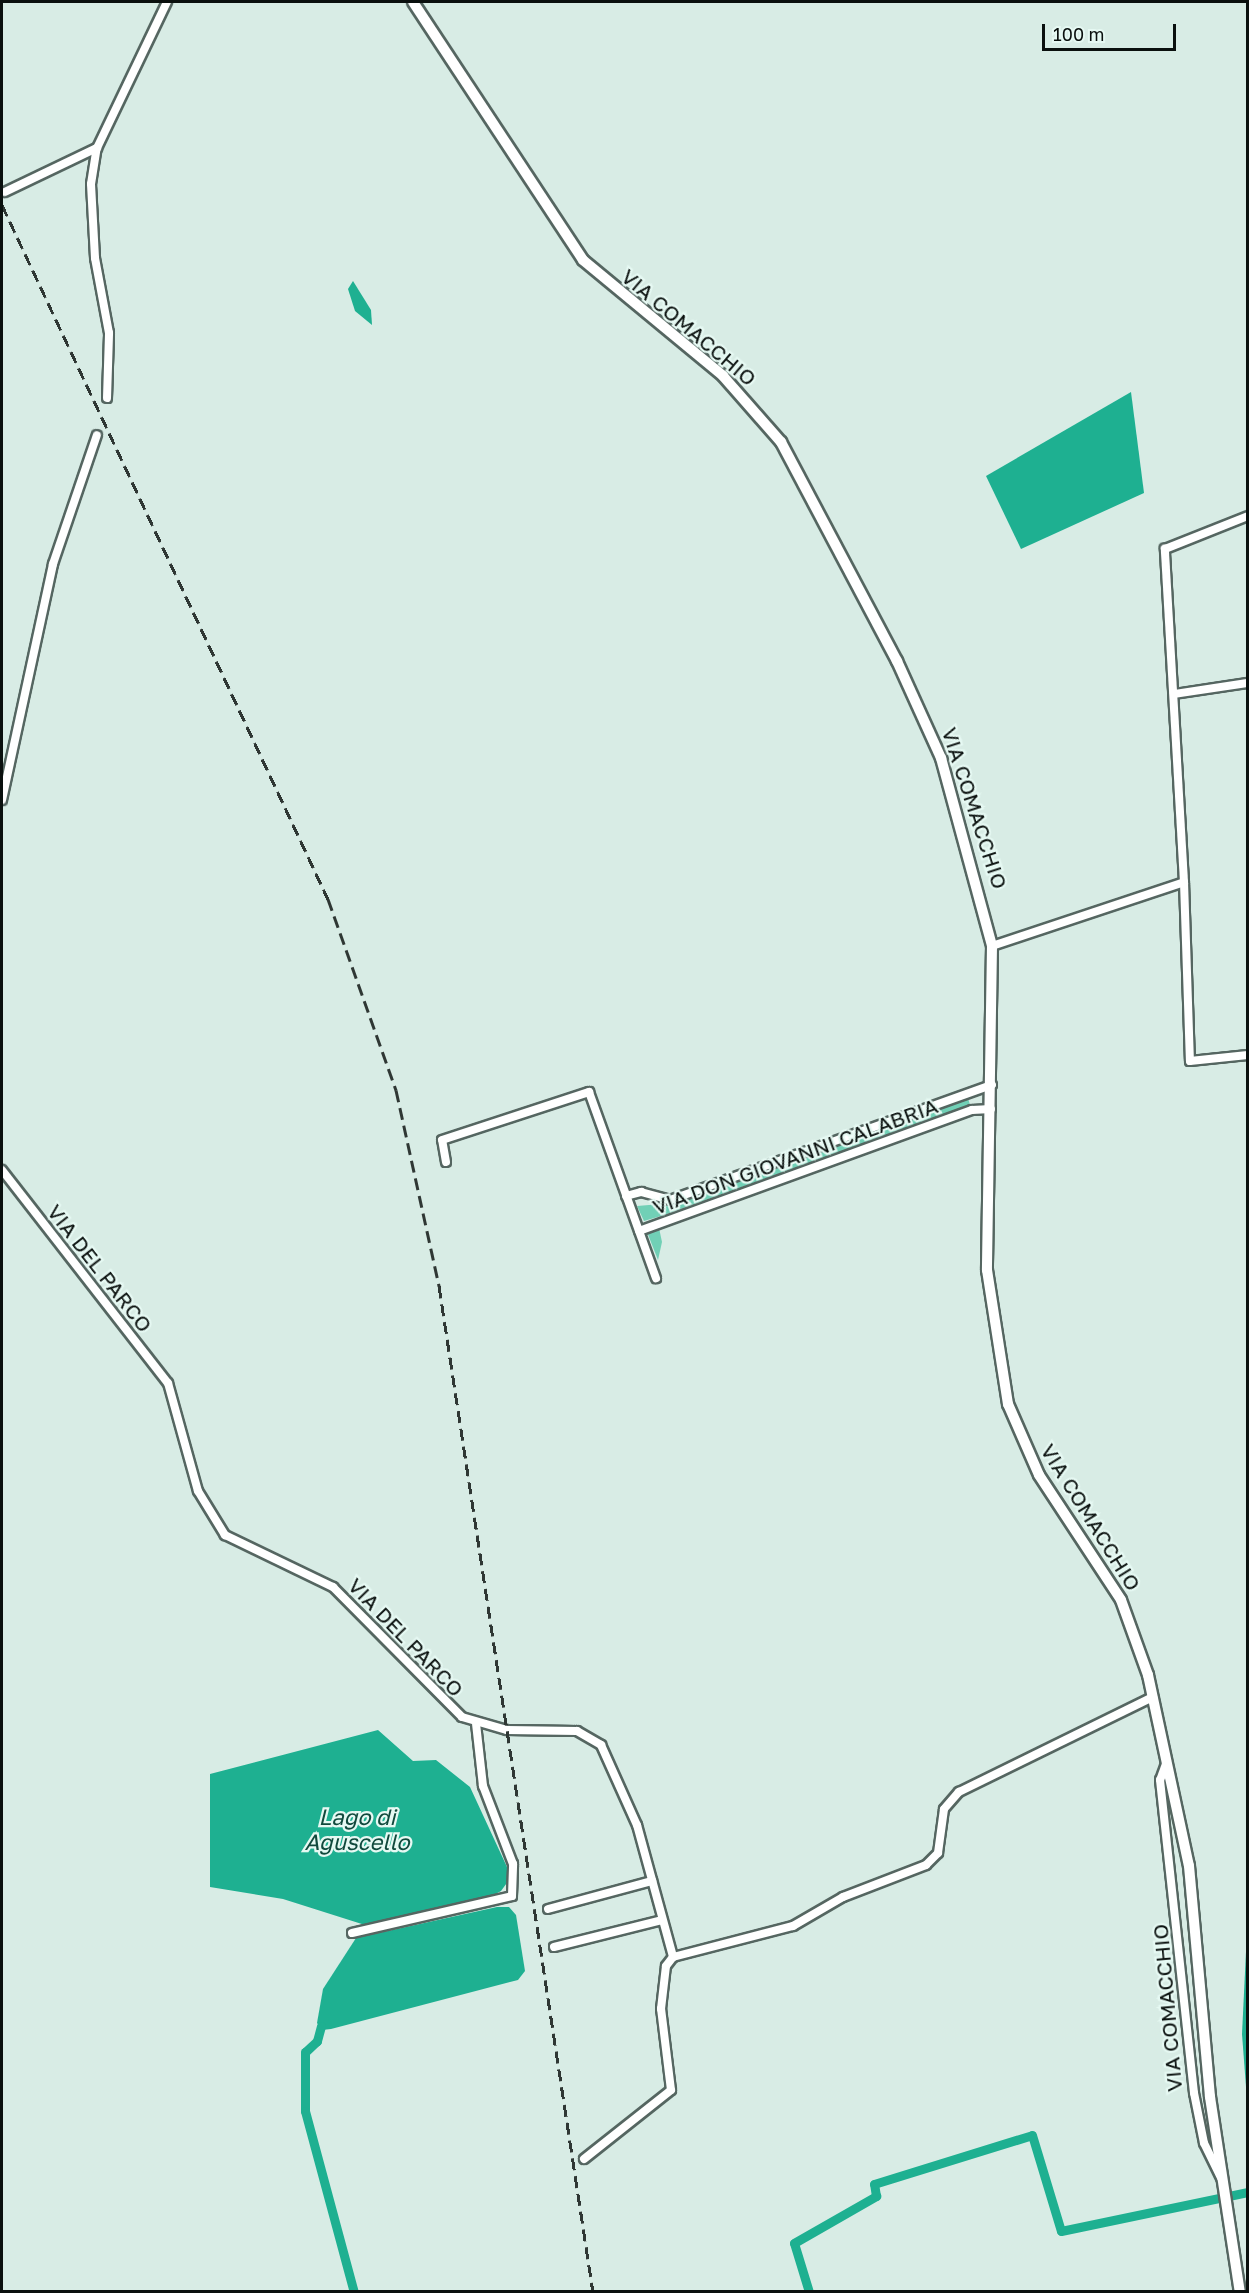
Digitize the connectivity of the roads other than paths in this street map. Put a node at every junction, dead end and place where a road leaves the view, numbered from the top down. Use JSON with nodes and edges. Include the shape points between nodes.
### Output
{"nodes":[{"id":1,"x":167,"y":2,"type":"edge"},
{"id":2,"x":413,"y":2,"type":"edge"},
{"id":3,"x":97,"y":148,"type":"junction"},
{"id":4,"x":5,"y":192,"type":"dead end"},
{"id":5,"x":107,"y":398,"type":"dead end"},
{"id":6,"x":97,"y":435,"type":"dead end"},
{"id":7,"x":1248,"y":516,"type":"edge"},
{"id":8,"x":1248,"y":683,"type":"edge"},
{"id":9,"x":1174,"y":694,"type":"junction"},
{"id":10,"x":2,"y":800,"type":"edge"},
{"id":11,"x":1184,"y":882,"type":"junction"},
{"id":12,"x":992,"y":946,"type":"junction"},
{"id":13,"x":1248,"y":1054,"type":"edge"},
{"id":14,"x":992,"y":1085,"type":"junction"},
{"id":15,"x":991,"y":1109,"type":"junction"},
{"id":16,"x":446,"y":1162,"type":"dead end"},
{"id":17,"x":2,"y":1170,"type":"edge"},
{"id":18,"x":626,"y":1196,"type":"junction"},
{"id":19,"x":639,"y":1232,"type":"junction"},
{"id":20,"x":656,"y":1278,"type":"dead end"},
{"id":21,"x":1153,"y":1697,"type":"junction"},
{"id":22,"x":476,"y":1724,"type":"junction"},
{"id":23,"x":1168,"y":1760,"type":"junction"},
{"id":24,"x":652,"y":1881,"type":"junction"},
{"id":25,"x":548,"y":1909,"type":"dead end"},
{"id":26,"x":662,"y":1920,"type":"junction"},
{"id":27,"x":352,"y":1933,"type":"dead end"},
{"id":28,"x":554,"y":1947,"type":"dead end"},
{"id":29,"x":673,"y":1957,"type":"junction"},
{"id":30,"x":584,"y":2159,"type":"dead end"},
{"id":31,"x":1221,"y":2179,"type":"junction"},
{"id":32,"x":1240,"y":2292,"type":"edge"}],
"edges":[{"from":1,"to":3,"type":"street"},
{"from":2,"to":12,"type":"main road","name":"VIA COMACCHIO","via":[[583,260],[723,376],[787,451],[932,734],[966,835]]},
{"from":3,"to":4,"type":"street"},
{"from":3,"to":5,"type":"street","via":[[91,205],[109,333]]},
{"from":6,"to":10,"type":"street","via":[[51,571]]},
{"from":7,"to":9,"type":"street","via":[[1165,549]]},
{"from":8,"to":9,"type":"street"},
{"from":9,"to":11,"type":"street"},
{"from":11,"to":12,"type":"street"},
{"from":11,"to":13,"type":"street","via":[[1190,1061]]},
{"from":12,"to":14,"type":"main road","name":"VIA COMACCHIO"},
{"from":14,"to":15,"type":"main road","name":"VIA COMACCHIO"},
{"from":14,"to":18,"type":"street","name":"VIA DON GIOVANNI CALABRIA","via":[[670,1200],[641,1192]]},
{"from":15,"to":19,"type":"street","name":"VIA DON GIOVANNI CALABRIA","via":[[972,1110]]},
{"from":15,"to":21,"type":"main road","name":"VIA COMACCHIO","via":[[987,1270],[1008,1404],[1039,1475],[1121,1600]]},
{"from":16,"to":18,"type":"street","via":[[442,1140],[585,1091]]},
{"from":17,"to":22,"type":"street","name":"VIA DEL PARCO","via":[[168,1383],[198,1491],[218,1527],[246,1549],[333,1587],[441,1701]]},
{"from":18,"to":19,"type":"street","name":"VIA DON GIOVANNI CALABRIA"},
{"from":19,"to":20,"type":"street"},
{"from":21,"to":23,"type":"main road","name":"VIA COMACCHIO"},
{"from":21,"to":29,"type":"street","via":[[959,1792],[944,1809],[938,1852],[926,1865],[843,1896],[793,1926]]},
{"from":22,"to":24,"type":"street","name":"VIA DEL PARCO","via":[[577,1731],[602,1745],[629,1804]]},
{"from":22,"to":27,"type":"street","via":[[483,1786],[513,1864],[512,1896]]},
{"from":23,"to":31,"type":"main road","name":"VIA COMACCHIO","via":[[1190,1866]]},
{"from":23,"to":31,"type":"street","name":"VIA COMACCHIO","via":[[1160,1780],[1194,2093],[1206,2151]]},
{"from":24,"to":25,"type":"street"},
{"from":24,"to":26,"type":"street","name":"VIA DEL PARCO"},
{"from":26,"to":28,"type":"street"},
{"from":26,"to":29,"type":"street","name":"VIA DEL PARCO"},
{"from":29,"to":30,"type":"street","via":[[666,1966],[661,2009],[671,2090]]},
{"from":31,"to":32,"type":"main road","name":"VIA COMACCHIO"}]}
